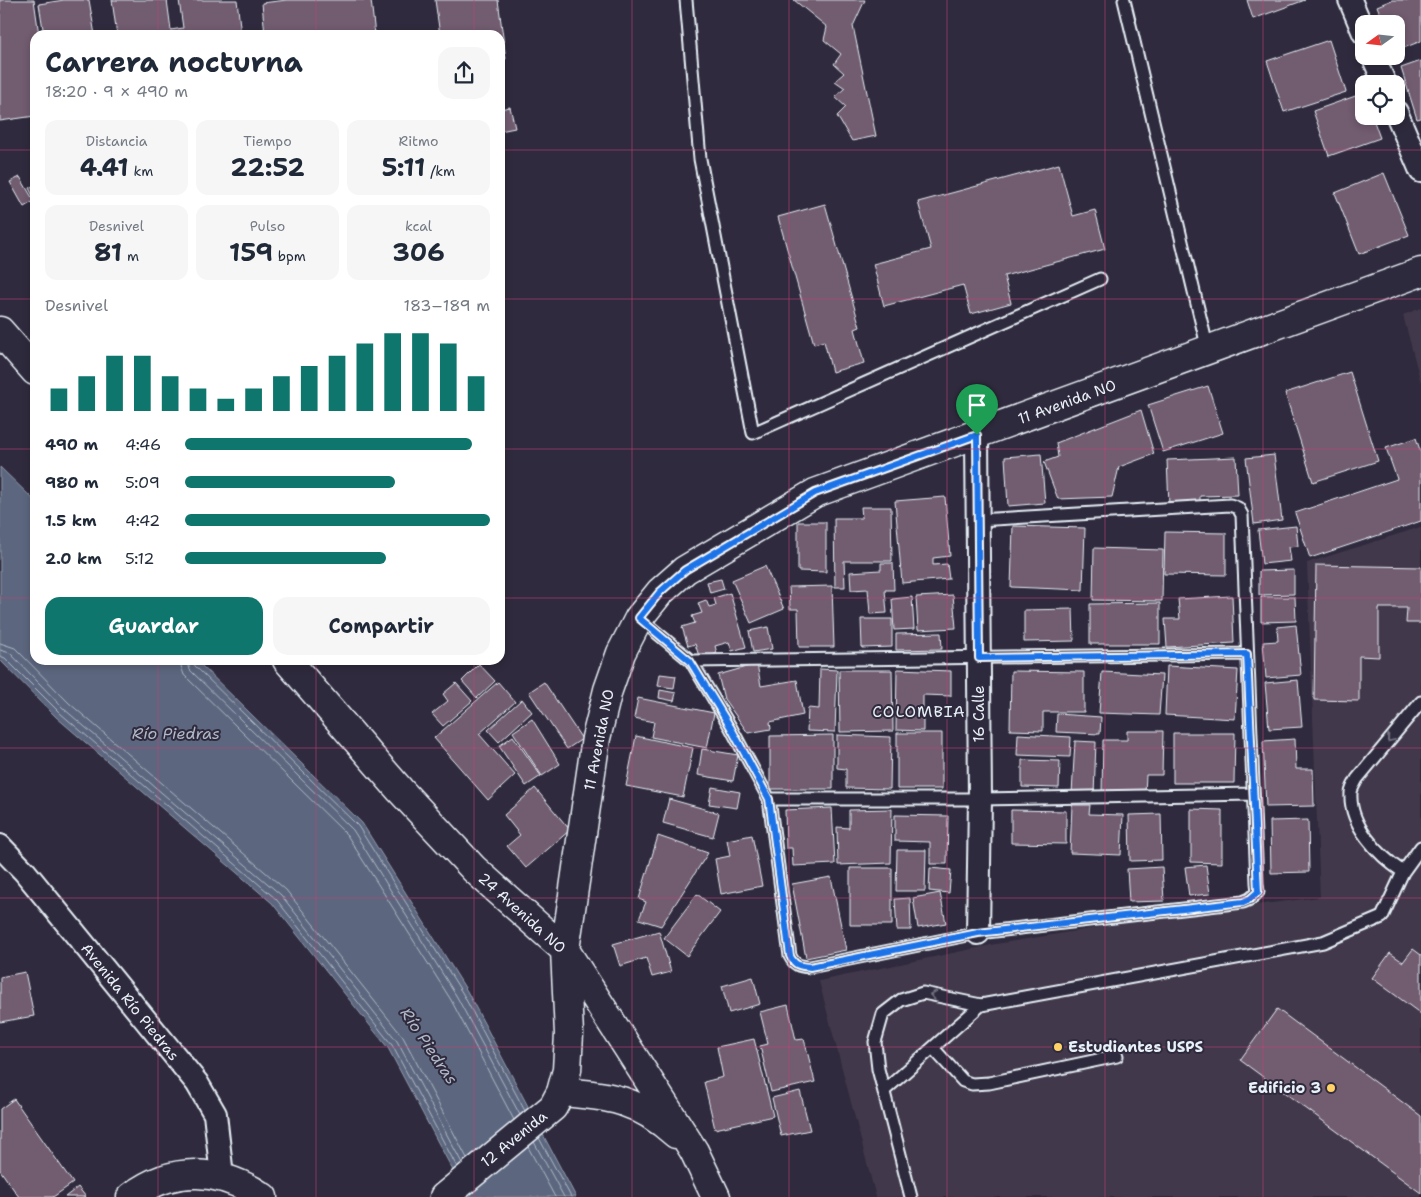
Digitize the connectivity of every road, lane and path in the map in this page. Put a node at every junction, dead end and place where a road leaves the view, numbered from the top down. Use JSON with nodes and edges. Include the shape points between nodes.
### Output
{"nodes":[{"id":1,"x":686,"y":0,"type":"edge"},
{"id":2,"x":1124,"y":0,"type":"edge"},
{"id":3,"x":1350,"y":0,"type":"edge"},
{"id":4,"x":1356,"y":15,"type":"edge"},
{"id":5,"x":1402,"y":125,"type":"edge"},
{"id":6,"x":1421,"y":171,"type":"edge"},
{"id":7,"x":1421,"y":272,"type":"edge"},
{"id":8,"x":1100,"y":279,"type":"dead end"},
{"id":9,"x":0,"y":331,"type":"edge"},
{"id":10,"x":1208,"y":350,"type":"junction"},
{"id":11,"x":30,"y":366,"type":"edge"},
{"id":12,"x":977,"y":435,"type":"junction"},
{"id":13,"x":978,"y":520,"type":"junction"},
{"id":14,"x":639,"y":618,"type":"junction"},
{"id":15,"x":1247,"y":654,"type":"junction"},
{"id":16,"x":979,"y":658,"type":"junction"},
{"id":17,"x":690,"y":661,"type":"junction"},
{"id":18,"x":291,"y":665,"type":"edge"},
{"id":19,"x":1421,"y":702,"type":"edge"},
{"id":20,"x":1253,"y":794,"type":"junction"},
{"id":21,"x":769,"y":799,"type":"junction"},
{"id":22,"x":980,"y":799,"type":"junction"},
{"id":23,"x":0,"y":846,"type":"edge"},
{"id":24,"x":1421,"y":847,"type":"edge"},
{"id":25,"x":1403,"y":872,"type":"junction"},
{"id":26,"x":978,"y":933,"type":"junction"},
{"id":27,"x":565,"y":950,"type":"junction"},
{"id":28,"x":981,"y":1005,"type":"junction"},
{"id":29,"x":933,"y":1048,"type":"junction"},
{"id":30,"x":1117,"y":1056,"type":"dead end"},
{"id":31,"x":885,"y":1090,"type":"junction"},
{"id":32,"x":557,"y":1100,"type":"junction"},
{"id":33,"x":694,"y":1151,"type":"junction"},
{"id":34,"x":222,"y":1176,"type":"junction"},
{"id":35,"x":131,"y":1197,"type":"edge"},
{"id":36,"x":263,"y":1197,"type":"edge"},
{"id":37,"x":444,"y":1197,"type":"edge"},
{"id":38,"x":716,"y":1197,"type":"edge"},
{"id":39,"x":911,"y":1197,"type":"edge"}],
"edges":[{"from":1,"to":8,"type":"lane","via":[[700,160],[753,433]]},
{"from":2,"to":10,"type":"lane"},
{"from":3,"to":4,"type":"street"},
{"from":5,"to":6,"type":"street"},
{"from":7,"to":10,"type":"street","name":"11 Avenida NO"},
{"from":9,"to":11,"type":"street"},
{"from":10,"to":12,"type":"street","name":"11 Avenida NO"},
{"from":12,"to":13,"type":"street","name":"16 Calle"},
{"from":12,"to":14,"type":"street","name":"11 Avenida NO","via":[[815,493],[685,570],[660,592]]},
{"from":13,"to":15,"type":"lane","via":[[1230,504],[1242,515]]},
{"from":13,"to":16,"type":"street","name":"16 Calle"},
{"from":14,"to":17,"type":"lane"},
{"from":14,"to":27,"type":"street","name":"11 Avenida NO","via":[[621,653],[596,738]]},
{"from":15,"to":16,"type":"lane"},
{"from":15,"to":20,"type":"lane"},
{"from":16,"to":17,"type":"lane"},
{"from":16,"to":22,"type":"street","name":"16 Calle"},
{"from":17,"to":21,"type":"lane"},
{"from":18,"to":27,"type":"street","name":"24 Avenida NO","via":[[474,869]]},
{"from":19,"to":25,"type":"lane","one_way":true,"via":[[1357,779],[1351,792],[1353,808],[1364,835],[1384,859]]},
{"from":20,"to":22,"type":"lane"},
{"from":20,"to":26,"type":"lane","via":[[1258,892],[1250,899]]},
{"from":21,"to":22,"type":"lane"},
{"from":21,"to":26,"type":"lane","via":[[790,956],[799,966],[810,967]]},
{"from":22,"to":26,"type":"street","name":"16 Calle"},
{"from":23,"to":34,"type":"street","name":"Avenida Río Piedras","via":[[25,872],[197,1083],[215,1114]]},
{"from":24,"to":25,"type":"lane"},
{"from":25,"to":28,"type":"lane","via":[[1382,917],[1323,942]]},
{"from":27,"to":32,"type":"street","via":[[569,1034],[567,1070]]},
{"from":27,"to":33,"type":"street","name":"24 Avenida NO"},
{"from":28,"to":29,"type":"lane"},
{"from":28,"to":31,"type":"lane","one_way":true,"via":[[923,993],[901,1000],[883,1014],[875,1042],[878,1069]]},
{"from":29,"to":30,"type":"lane","via":[[958,1076],[972,1084]]},
{"from":29,"to":31,"type":"lane"},
{"from":31,"to":39,"type":"lane"},
{"from":32,"to":33,"type":"street","via":[[604,1095],[634,1105],[658,1118]]},
{"from":32,"to":37,"type":"street","name":"12 Avenida"},
{"from":33,"to":38,"type":"street","name":"24 Avenida NO"},
{"from":34,"to":35,"type":"street","via":[[190,1173],[165,1178]]},
{"from":34,"to":36,"type":"street"}]}
